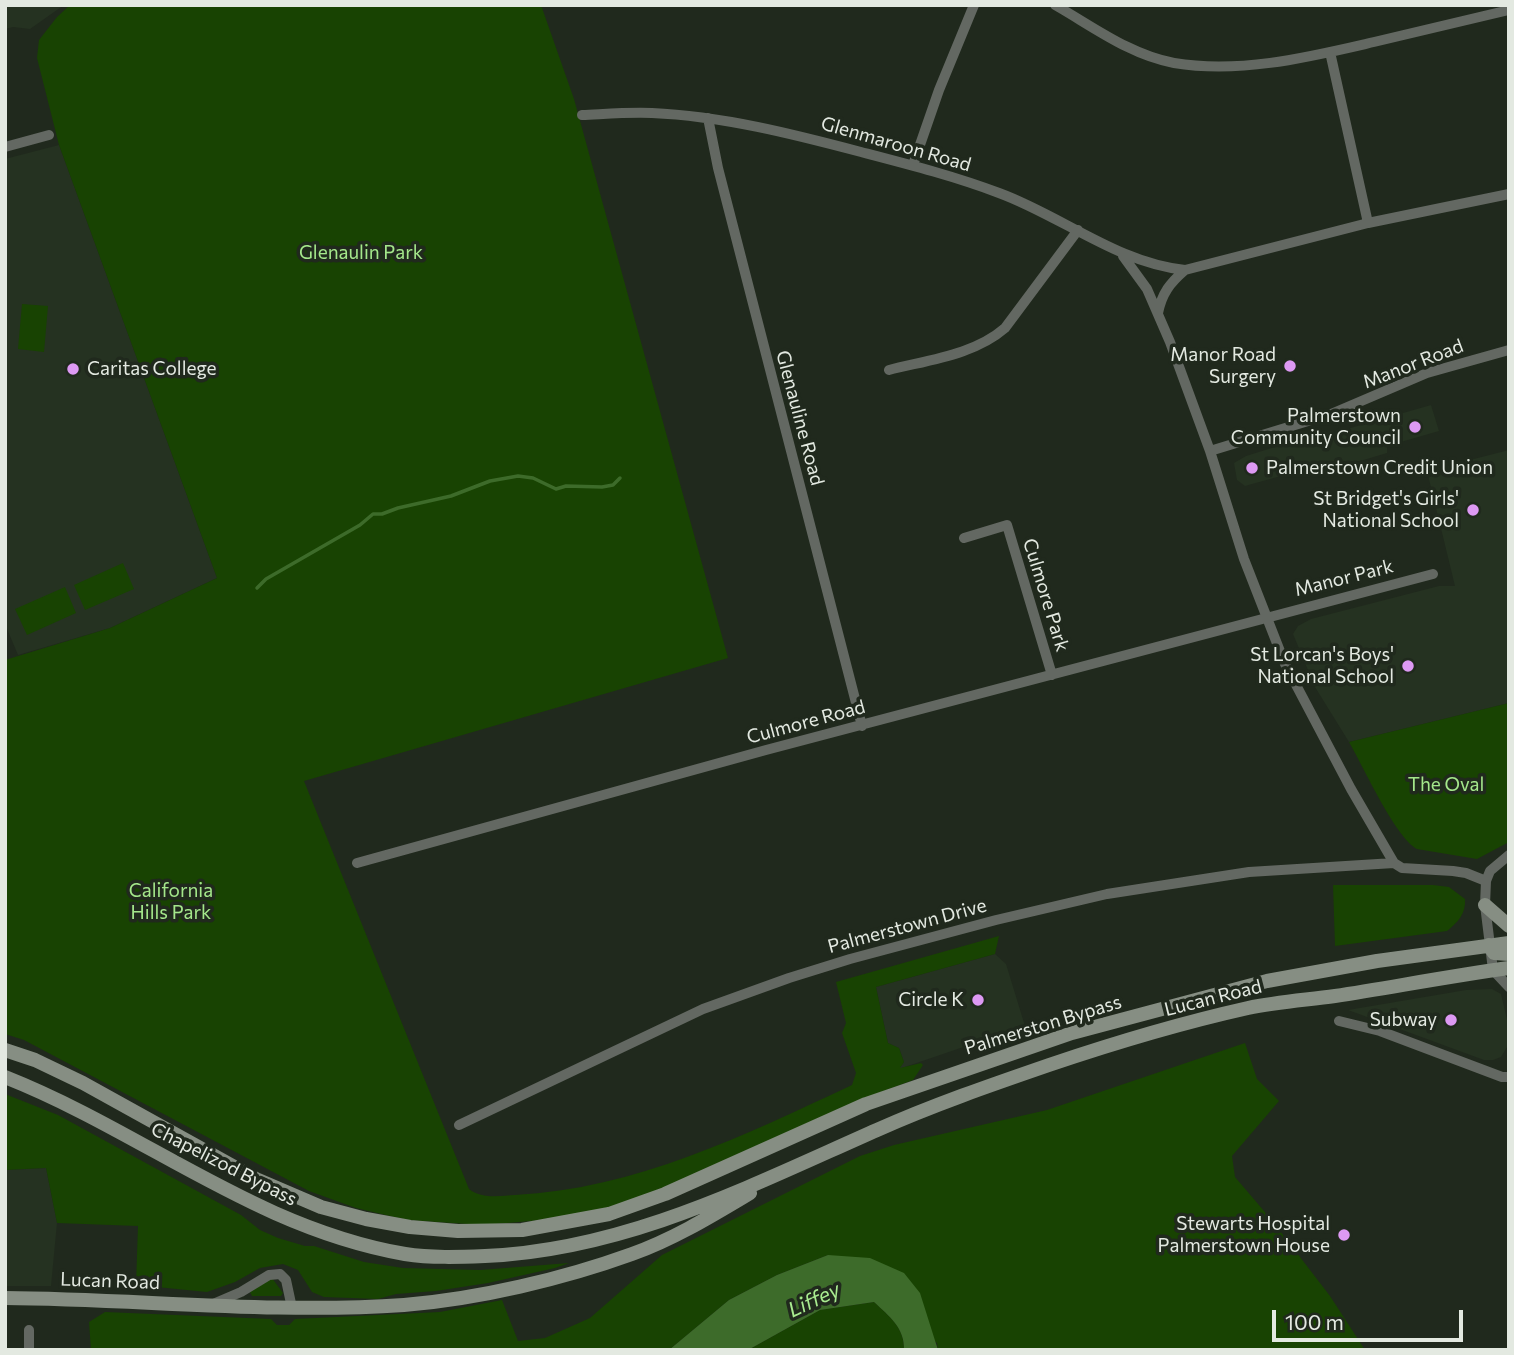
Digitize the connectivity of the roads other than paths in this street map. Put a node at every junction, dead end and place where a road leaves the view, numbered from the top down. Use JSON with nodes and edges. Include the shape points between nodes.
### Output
{"nodes":[{"id":1,"x":974,"y":5,"type":"edge"},
{"id":2,"x":1055,"y":5,"type":"edge"},
{"id":3,"x":1509,"y":10,"type":"edge"},
{"id":4,"x":1330,"y":52,"type":"junction"},
{"id":5,"x":582,"y":115,"type":"dead end"},
{"id":6,"x":708,"y":118,"type":"junction"},
{"id":7,"x":49,"y":135,"type":"dead end"},
{"id":8,"x":5,"y":148,"type":"edge"},
{"id":9,"x":913,"y":165,"type":"junction"},
{"id":10,"x":1509,"y":194,"type":"edge"},
{"id":11,"x":1368,"y":223,"type":"junction"},
{"id":12,"x":1078,"y":230,"type":"junction"},
{"id":13,"x":1121,"y":253,"type":"junction"},
{"id":14,"x":1185,"y":270,"type":"junction"},
{"id":15,"x":1158,"y":313,"type":"junction"},
{"id":16,"x":1509,"y":350,"type":"edge"},
{"id":17,"x":889,"y":370,"type":"dead end"},
{"id":18,"x":1210,"y":451,"type":"junction"},
{"id":19,"x":964,"y":538,"type":"dead end"},
{"id":20,"x":1433,"y":573,"type":"dead end"},
{"id":21,"x":1265,"y":617,"type":"junction"},
{"id":22,"x":1052,"y":675,"type":"junction"},
{"id":23,"x":862,"y":726,"type":"junction"},
{"id":24,"x":1509,"y":855,"type":"edge"},
{"id":25,"x":357,"y":863,"type":"dead end"},
{"id":26,"x":1394,"y":863,"type":"junction"},
{"id":27,"x":1486,"y":881,"type":"junction"},
{"id":28,"x":1485,"y":905,"type":"junction"},
{"id":29,"x":1509,"y":926,"type":"edge"},
{"id":30,"x":1509,"y":943,"type":"edge"},
{"id":31,"x":1489,"y":945,"type":"junction"},
{"id":32,"x":1509,"y":954,"type":"edge"},
{"id":33,"x":1377,"y":961,"type":"junction"},
{"id":34,"x":1509,"y":968,"type":"edge"},
{"id":35,"x":1493,"y":970,"type":"junction"},
{"id":36,"x":1397,"y":985,"type":"junction"},
{"id":37,"x":1509,"y":987,"type":"edge"},
{"id":38,"x":1339,"y":1021,"type":"dead end"},
{"id":39,"x":5,"y":1050,"type":"edge"},
{"id":40,"x":1509,"y":1076,"type":"edge"},
{"id":41,"x":5,"y":1077,"type":"edge"},
{"id":42,"x":459,"y":1125,"type":"dead end"},
{"id":43,"x":797,"y":1166,"type":"junction"},
{"id":44,"x":610,"y":1214,"type":"joint"},
{"id":45,"x":5,"y":1298,"type":"edge"},
{"id":46,"x":213,"y":1304,"type":"junction"},
{"id":47,"x":292,"y":1308,"type":"junction"},
{"id":48,"x":29,"y":1330,"type":"dead end"},
{"id":49,"x":29,"y":1350,"type":"edge"}],
"edges":[{"from":1,"to":9,"type":"street"},
{"from":2,"to":4,"type":"street","via":[[1131,48],[1173,63],[1263,64]]},
{"from":3,"to":4,"type":"street"},
{"from":4,"to":11,"type":"street"},
{"from":5,"to":6,"type":"street","name":"Glenmaroon Road","via":[[650,113]]},
{"from":6,"to":9,"type":"street","name":"Glenmaroon Road"},
{"from":6,"to":23,"type":"street","name":"Glenauline Road"},
{"from":7,"to":8,"type":"street"},
{"from":9,"to":12,"type":"street","name":"Glenmaroon Road","via":[[1000,193]]},
{"from":10,"to":11,"type":"street","name":"Glenmaroon Road"},
{"from":11,"to":14,"type":"street","name":"Glenmaroon Road"},
{"from":12,"to":13,"type":"street","name":"Glenmaroon Road"},
{"from":12,"to":17,"type":"street","via":[[1005,328],[991,340]]},
{"from":13,"to":14,"type":"street","name":"Glenmaroon Road"},
{"from":13,"to":15,"type":"street"},
{"from":14,"to":15,"type":"street","via":[[1169,285]]},
{"from":15,"to":18,"type":"street"},
{"from":16,"to":18,"type":"street","name":"Manor Road","via":[[1427,373],[1331,414]]},
{"from":18,"to":21,"type":"street"},
{"from":19,"to":22,"type":"street","name":"Culmore Park","via":[[1007,525]]},
{"from":20,"to":21,"type":"street","name":"Manor Park"},
{"from":21,"to":22,"type":"street","name":"Culmore Road"},
{"from":21,"to":26,"type":"street","via":[[1285,664]]},
{"from":22,"to":23,"type":"street","name":"Culmore Road"},
{"from":23,"to":25,"type":"street","name":"Culmore Road"},
{"from":24,"to":27,"type":"street","via":[[1490,871]]},
{"from":26,"to":27,"type":"street","via":[[1402,868],[1466,873]]},
{"from":26,"to":42,"type":"street","name":"Palmerstown Drive","via":[[1249,872],[1107,894],[850,959],[703,1009]]},
{"from":27,"to":28,"type":"street"},
{"from":28,"to":29,"type":"main road"},
{"from":28,"to":31,"type":"street"},
{"from":30,"to":31,"type":"main road","name":"Palmerston Bypass"},
{"from":31,"to":32,"type":"main road","via":[[1494,953]]},
{"from":31,"to":33,"type":"main road","name":"Palmerston Bypass"},
{"from":31,"to":35,"type":"street"},
{"from":33,"to":36,"type":"main road","via":[[1400,970]]},
{"from":33,"to":44,"type":"main road","name":"Palmerston Bypass","via":[[1267,981],[1072,1033],[866,1104]]},
{"from":34,"to":35,"type":"main road"},
{"from":35,"to":36,"type":"main road","name":"Lucan Road"},
{"from":35,"to":37,"type":"street"},
{"from":36,"to":43,"type":"main road","name":"Lucan Road","via":[[1249,1008],[1090,1052],[964,1095]]},
{"from":38,"to":40,"type":"street"},
{"from":39,"to":44,"type":"main road","name":"Chapelizod Bypass","via":[[83,1083],[258,1181],[321,1207],[366,1219],[457,1231],[510,1230]]},
{"from":41,"to":43,"type":"main road","name":"Chapelizod Bypass","via":[[76,1108],[285,1219],[409,1255],[517,1255],[563,1249],[672,1217]]},
{"from":43,"to":47,"type":"main road","via":[[687,1229],[583,1269],[458,1298]]},
{"from":45,"to":46,"type":"main road","name":"Lucan Road"},
{"from":46,"to":47,"type":"main road","name":"Lucan Road"},
{"from":46,"to":47,"type":"street","name":"Lucan Road","via":[[269,1275],[280,1274],[286,1280]]},
{"from":48,"to":49,"type":"street"}]}
